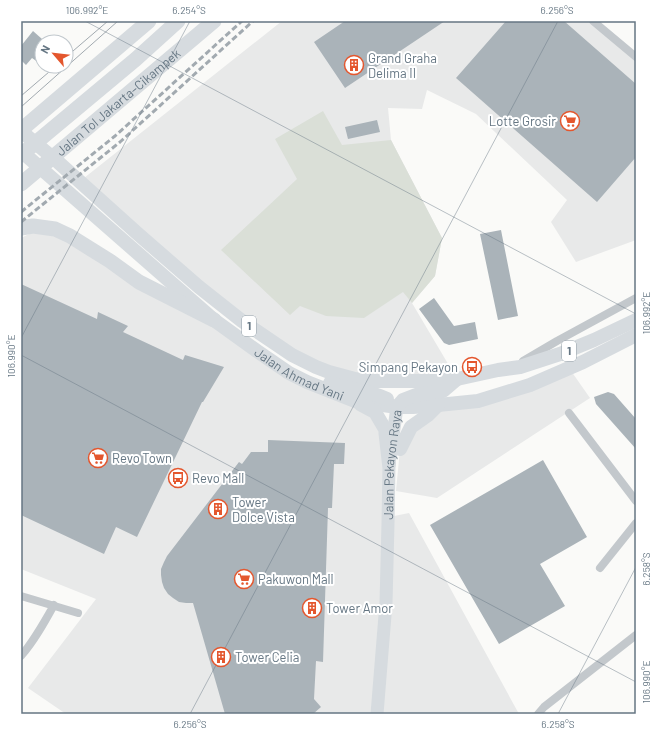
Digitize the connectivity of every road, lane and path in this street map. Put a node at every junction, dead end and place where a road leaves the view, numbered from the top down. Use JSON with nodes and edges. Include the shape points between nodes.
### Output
{"nodes":[{"id":1,"x":149,"y":21,"type":"edge"},
{"id":2,"x":178,"y":21,"type":"edge"},
{"id":3,"x":199,"y":21,"type":"edge"},
{"id":4,"x":214,"y":21,"type":"edge"},
{"id":5,"x":594,"y":21,"type":"edge"},
{"id":6,"x":636,"y":57,"type":"edge"},
{"id":7,"x":21,"y":131,"type":"edge"},
{"id":8,"x":21,"y":151,"type":"edge"},
{"id":9,"x":21,"y":155,"type":"edge"},
{"id":10,"x":21,"y":174,"type":"edge"},
{"id":11,"x":21,"y":184,"type":"edge"},
{"id":12,"x":21,"y":228,"type":"edge"},
{"id":13,"x":636,"y":298,"type":"edge"},
{"id":14,"x":636,"y":316,"type":"edge"},
{"id":15,"x":214,"y":320,"type":"junction"},
{"id":16,"x":636,"y":320,"type":"edge"},
{"id":17,"x":636,"y":335,"type":"edge"},
{"id":18,"x":270,"y":340,"type":"junction"},
{"id":19,"x":520,"y":363,"type":"junction"},
{"id":20,"x":498,"y":370,"type":"junction"},
{"id":21,"x":457,"y":379,"type":"junction"},
{"id":22,"x":355,"y":401,"type":"junction"},
{"id":23,"x":438,"y":405,"type":"junction"},
{"id":24,"x":397,"y":406,"type":"junction"},
{"id":25,"x":570,"y":413,"type":"dead end"},
{"id":26,"x":400,"y":449,"type":"junction"},
{"id":27,"x":389,"y":464,"type":"junction"},
{"id":28,"x":636,"y":500,"type":"edge"},
{"id":29,"x":636,"y":523,"type":"edge"},
{"id":30,"x":600,"y":568,"type":"dead end"},
{"id":31,"x":22,"y":598,"type":"edge"},
{"id":32,"x":54,"y":606,"type":"junction"},
{"id":33,"x":78,"y":613,"type":"dead end"},
{"id":34,"x":636,"y":635,"type":"edge"},
{"id":35,"x":21,"y":656,"type":"edge"},
{"id":36,"x":381,"y":666,"type":"junction"},
{"id":37,"x":379,"y":714,"type":"edge"},
{"id":38,"x":538,"y":714,"type":"edge"}],
"edges":[{"from":1,"to":7,"type":"highway","number":"1"},
{"from":2,"to":9,"type":"highway"},
{"from":3,"to":10,"type":"highway"},
{"from":4,"to":11,"type":"highway","name":"Jalan Tol Jakarta–Cikampek"},
{"from":5,"to":6,"type":"street"},
{"from":7,"to":18,"type":"highway","name":"Jalan Ahmad Yani","number":"1","via":[[199,287]]},
{"from":8,"to":15,"type":"highway","name":"Jalan Ahmad Yani","number":"1"},
{"from":12,"to":15,"type":"highway","via":[[33,226],[55,229],[70,236],[139,282]]},
{"from":13,"to":19,"type":"street"},
{"from":14,"to":19,"type":"highway","via":[[596,335]]},
{"from":15,"to":22,"type":"highway","name":"Jalan Ahmad Yani","number":"1","via":[[289,373]]},
{"from":16,"to":20,"type":"highway","name":"Jalan Ahmad Yani","number":"1","via":[[560,354],[520,367]]},
{"from":17,"to":23,"type":"highway","name":"Jalan Ahmad Yani","number":"1","via":[[530,385],[478,400]]},
{"from":18,"to":21,"type":"highway","name":"Jalan Ahmad Yani","number":"1","via":[[316,367],[355,379],[392,382]]},
{"from":18,"to":24,"type":"highway","via":[[314,376],[333,384],[386,398]]},
{"from":19,"to":20,"type":"highway"},
{"from":20,"to":21,"type":"highway","name":"Jalan Ahmad Yani","number":"1"},
{"from":21,"to":24,"type":"highway","via":[[443,391],[416,395],[403,400]]},
{"from":22,"to":24,"type":"highway","name":"Jalan Ahmad Yani","number":"1"},
{"from":22,"to":27,"type":"highway","via":[[375,412],[386,429]]},
{"from":23,"to":24,"type":"highway","name":"Jalan Ahmad Yani","number":"1"},
{"from":23,"to":26,"type":"highway","via":[[412,427]]},
{"from":24,"to":26,"type":"main road","name":"Jalan Pekayon Raya","via":[[404,413]]},
{"from":24,"to":27,"type":"main road","name":"Jalan Pekayon Raya"},
{"from":25,"to":28,"type":"street"},
{"from":26,"to":36,"type":"main road","name":"Jalan Pekayon Raya"},
{"from":27,"to":36,"type":"main road","name":"Jalan Pekayon Raya","via":[[387,587]]},
{"from":29,"to":30,"type":"street"},
{"from":31,"to":32,"type":"street"},
{"from":32,"to":33,"type":"street"},
{"from":32,"to":35,"type":"street"},
{"from":34,"to":38,"type":"street"},
{"from":36,"to":37,"type":"main road","name":"Jalan Pekayon Raya"}]}
